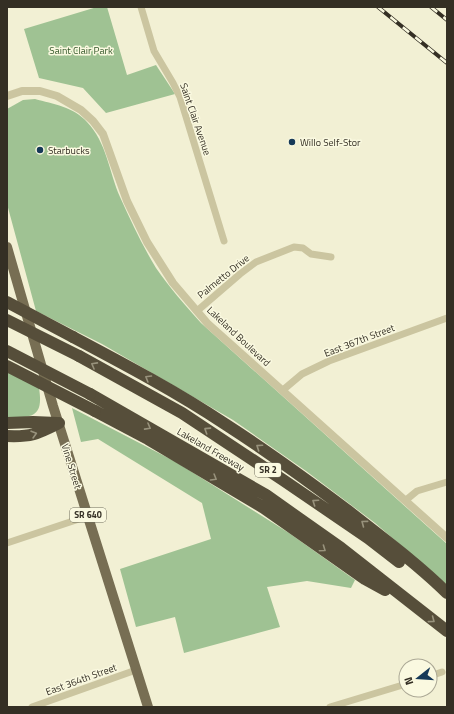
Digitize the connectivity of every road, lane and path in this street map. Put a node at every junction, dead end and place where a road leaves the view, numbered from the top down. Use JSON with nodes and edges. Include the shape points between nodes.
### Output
{"nodes":[{"id":1,"x":141,"y":7,"type":"edge"},
{"id":2,"x":7,"y":96,"type":"edge"},
{"id":3,"x":224,"y":241,"type":"dead end"},
{"id":4,"x":7,"y":247,"type":"edge"},
{"id":5,"x":331,"y":257,"type":"dead end"},
{"id":6,"x":7,"y":302,"type":"edge"},
{"id":7,"x":197,"y":311,"type":"junction"},
{"id":8,"x":447,"y":318,"type":"edge"},
{"id":9,"x":7,"y":320,"type":"edge"},
{"id":10,"x":7,"y":350,"type":"edge"},
{"id":11,"x":7,"y":366,"type":"edge"},
{"id":12,"x":283,"y":390,"type":"junction"},
{"id":13,"x":7,"y":423,"type":"edge"},
{"id":14,"x":59,"y":423,"type":"junction"},
{"id":15,"x":7,"y":436,"type":"edge"},
{"id":16,"x":447,"y":482,"type":"edge"},
{"id":17,"x":406,"y":500,"type":"junction"},
{"id":18,"x":88,"y":516,"type":"junction"},
{"id":19,"x":447,"y":538,"type":"edge"},
{"id":20,"x":7,"y":543,"type":"edge"},
{"id":21,"x":447,"y":593,"type":"edge"},
{"id":22,"x":447,"y":600,"type":"edge"},
{"id":23,"x":418,"y":609,"type":"junction"},
{"id":24,"x":447,"y":631,"type":"edge"},
{"id":25,"x":136,"y":670,"type":"junction"},
{"id":26,"x":442,"y":672,"type":"dead end"},
{"id":27,"x":438,"y":673,"type":"edge"},
{"id":28,"x":398,"y":686,"type":"edge"},
{"id":29,"x":32,"y":707,"type":"edge"},
{"id":30,"x":148,"y":707,"type":"edge"},
{"id":31,"x":330,"y":707,"type":"edge"}],
"edges":[{"from":1,"to":3,"type":"street","name":"Saint Clair Avenue","via":[[154,51],[180,97]]},
{"from":2,"to":7,"type":"street","name":"Lakeland Boulevard","via":[[22,91],[40,91],[57,96],[81,110],[93,121],[103,134],[127,201],[147,242],[173,283]]},
{"from":4,"to":14,"type":"main road","name":"Vine Street","number":"SR 640"},
{"from":5,"to":7,"type":"street","name":"Palmetto Drive","via":[[311,254],[303,248],[294,247],[256,262]]},
{"from":21,"to":6,"type":"highway","one_way":true,"bridge":true,"via":[[301,475],[224,423],[143,374]]},
{"from":7,"to":12,"type":"street","name":"Lakeland Boulevard","via":[[208,324]]},
{"from":8,"to":12,"type":"street","name":"East 367th Street","via":[[329,361],[302,374]]},
{"from":22,"to":9,"type":"highway","name":"Lakeland Freeway","number":"SR 2","one_way":true,"bridge":true,"via":[[368,538],[182,413]]},
{"from":10,"to":23,"type":"highway","name":"Lakeland Freeway","number":"SR 2","one_way":true,"bridge":true,"via":[[90,394],[266,495],[342,548]]},
{"from":11,"to":23,"type":"highway","one_way":true,"bridge":true,"via":[[148,438],[264,508],[365,579]]},
{"from":12,"to":17,"type":"street","name":"Lakeland Boulevard"},
{"from":13,"to":14,"type":"highway"},
{"from":15,"to":14,"type":"highway","one_way":true,"via":[[25,437],[38,434]]},
{"from":14,"to":18,"type":"main road","name":"Vine Street","number":"SR 640"},
{"from":16,"to":17,"type":"street","via":[[417,491]]},
{"from":17,"to":19,"type":"street","name":"Lakeland Boulevard"},
{"from":18,"to":20,"type":"street"},
{"from":18,"to":25,"type":"main road","name":"Vine Street","number":"SR 640"},
{"from":23,"to":24,"type":"highway","name":"Lakeland Freeway","number":"SR 2","one_way":true},
{"from":25,"to":29,"type":"street","name":"East 364th Street"},
{"from":25,"to":30,"type":"main road","name":"Vine Street","number":"SR 640"},
{"from":26,"to":27,"type":"street"},
{"from":28,"to":31,"type":"street"}]}
